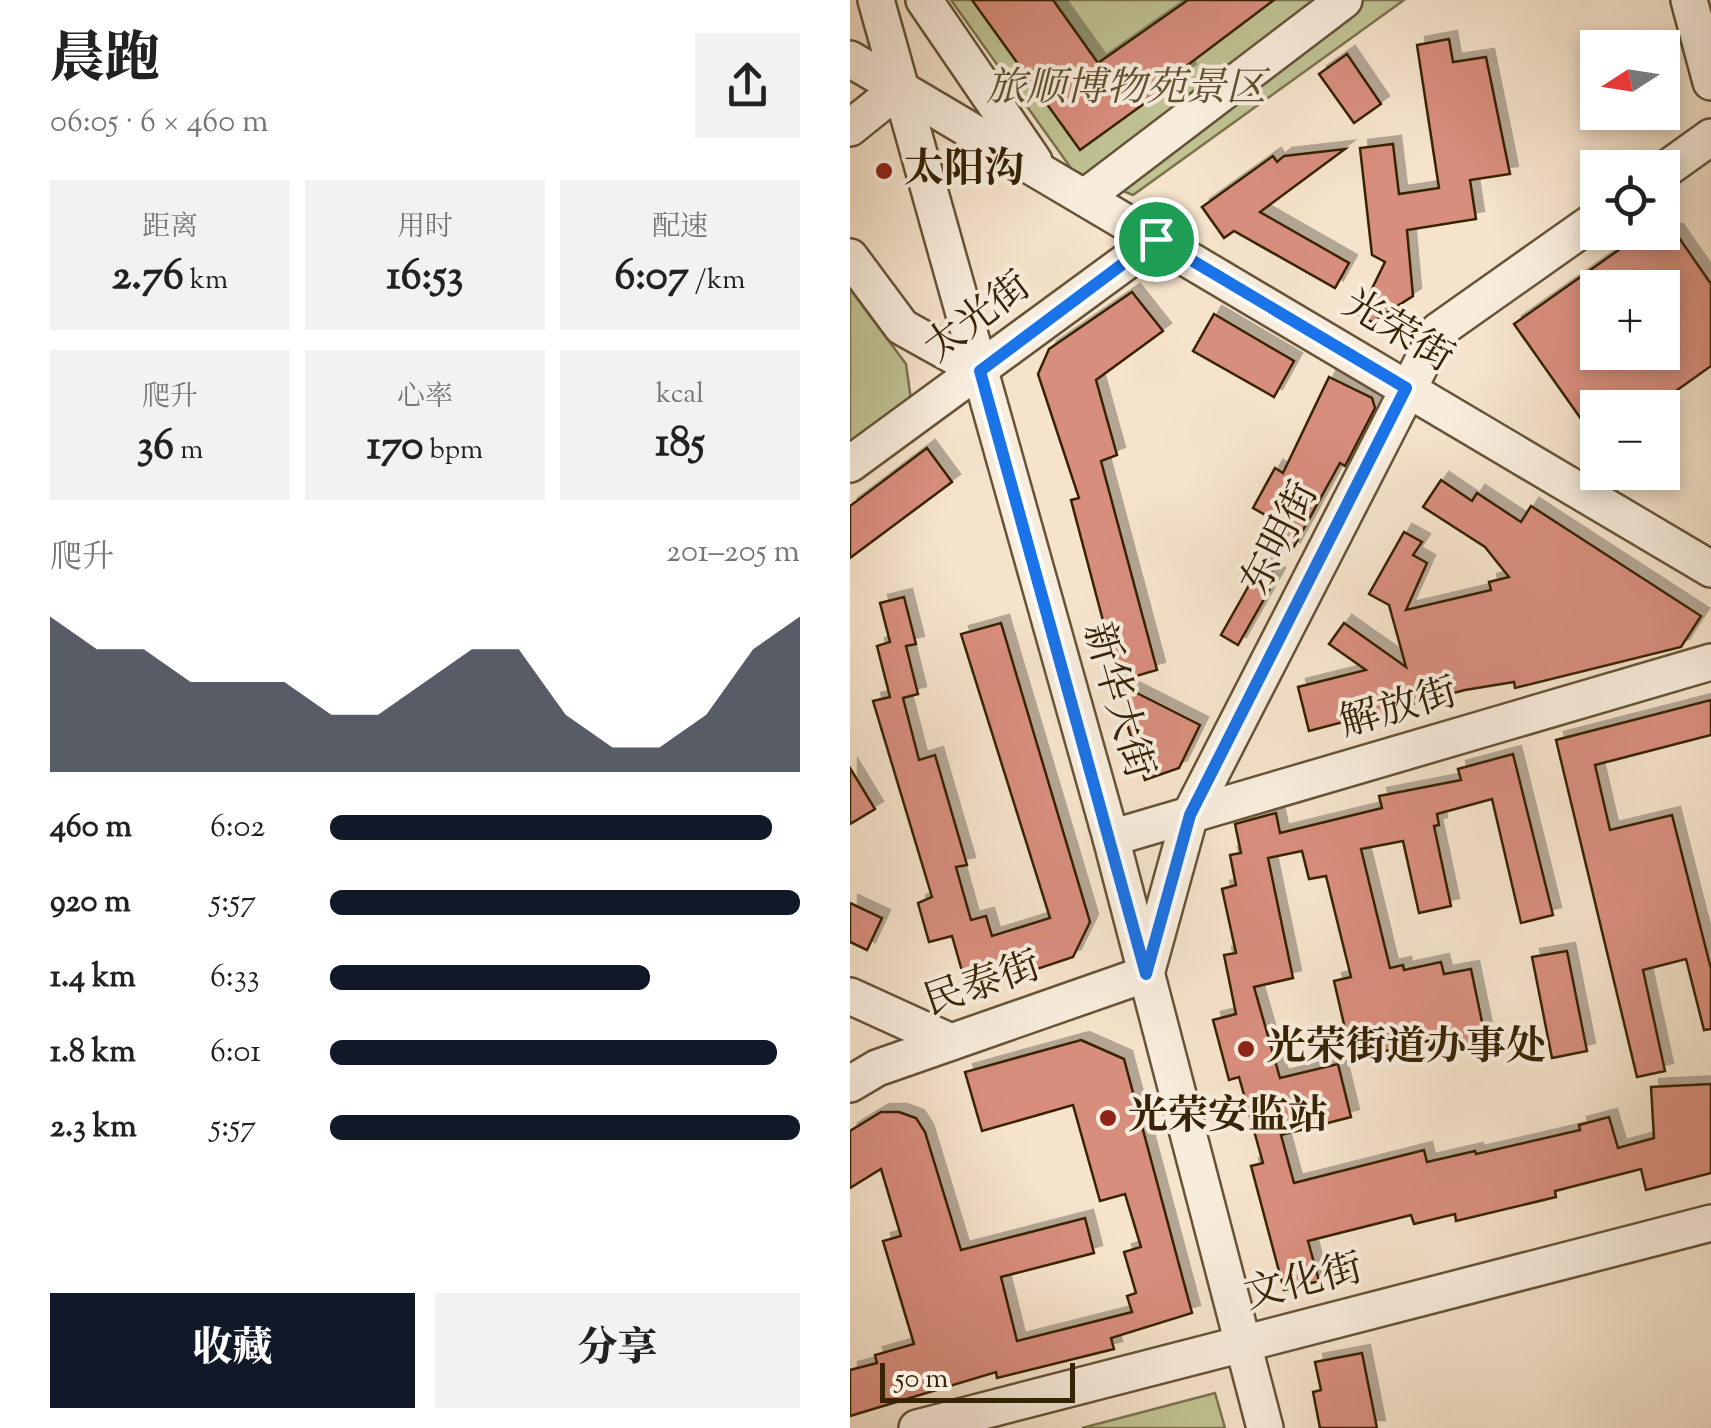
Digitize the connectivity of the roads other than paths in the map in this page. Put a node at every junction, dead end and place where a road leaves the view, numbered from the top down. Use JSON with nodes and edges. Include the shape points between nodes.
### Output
{"nodes":[{"id":1,"x":876,"y":0,"type":"edge"},
{"id":2,"x":924,"y":0,"type":"edge"},
{"id":3,"x":1344,"y":0,"type":"edge"},
{"id":4,"x":1688,"y":0,"type":"edge"},
{"id":5,"x":850,"y":59,"type":"edge"},
{"id":6,"x":1711,"y":82,"type":"edge"},
{"id":7,"x":901,"y":87,"type":"junction"},
{"id":8,"x":850,"y":128,"type":"edge"},
{"id":9,"x":1711,"y":137,"type":"edge"},
{"id":10,"x":1680,"y":159,"type":"edge"},
{"id":11,"x":1040,"y":170,"type":"junction"},
{"id":12,"x":1085,"y":196,"type":"junction"},
{"id":13,"x":1580,"y":231,"type":"edge"},
{"id":14,"x":1156,"y":239,"type":"junction"},
{"id":15,"x":850,"y":256,"type":"edge"},
{"id":16,"x":980,"y":371,"type":"junction"},
{"id":17,"x":1406,"y":388,"type":"junction"},
{"id":18,"x":850,"y":464,"type":"edge"},
{"id":19,"x":1711,"y":569,"type":"edge"},
{"id":20,"x":1711,"y":662,"type":"edge"},
{"id":21,"x":1190,"y":815,"type":"junction"},
{"id":22,"x":1110,"y":838,"type":"junction"},
{"id":23,"x":1146,"y":974,"type":"junction"},
{"id":24,"x":850,"y":996,"type":"edge"},
{"id":25,"x":952,"y":1042,"type":"junction"},
{"id":26,"x":850,"y":1084,"type":"edge"},
{"id":27,"x":1711,"y":1223,"type":"edge"},
{"id":28,"x":1243,"y":1344,"type":"junction"},
{"id":29,"x":917,"y":1428,"type":"edge"},
{"id":30,"x":1265,"y":1428,"type":"edge"}],
"edges":[{"from":1,"to":7,"type":"street","name":"新华大街"},
{"from":2,"to":11,"type":"street","name":"光荣街"},
{"from":3,"to":12,"type":"street"},
{"from":4,"to":6,"type":"street"},
{"from":5,"to":7,"type":"street","name":"光荣街"},
{"from":7,"to":8,"type":"street"},
{"from":7,"to":11,"type":"street","name":"光荣街"},
{"from":7,"to":16,"type":"street","name":"新华大街"},
{"from":9,"to":10,"type":"street"},
{"from":11,"to":12,"type":"street","name":"光荣街"},
{"from":12,"to":14,"type":"street","name":"光荣街"},
{"from":13,"to":17,"type":"street","name":"东明街","via":[[1438,331]]},
{"from":14,"to":16,"type":"street","name":"太光街"},
{"from":14,"to":17,"type":"street","name":"光荣街"},
{"from":15,"to":16,"type":"street","via":[[902,327]]},
{"from":16,"to":18,"type":"street","name":"太光街"},
{"from":16,"to":22,"type":"street","name":"新华大街"},
{"from":17,"to":19,"type":"street","name":"光荣街"},
{"from":17,"to":21,"type":"street","name":"东明街"},
{"from":20,"to":21,"type":"street","name":"解放街"},
{"from":21,"to":22,"type":"street","name":"解放街"},
{"from":21,"to":23,"type":"street","name":"东明街"},
{"from":22,"to":23,"type":"street","name":"新华大街"},
{"from":23,"to":25,"type":"street","name":"民泰街"},
{"from":23,"to":28,"type":"street","name":"新华大街"},
{"from":24,"to":25,"type":"street"},
{"from":25,"to":26,"type":"street","name":"民泰街"},
{"from":27,"to":28,"type":"street","name":"文化街"},
{"from":28,"to":29,"type":"street","name":"文化街"},
{"from":28,"to":30,"type":"street","name":"新华大街"}]}
